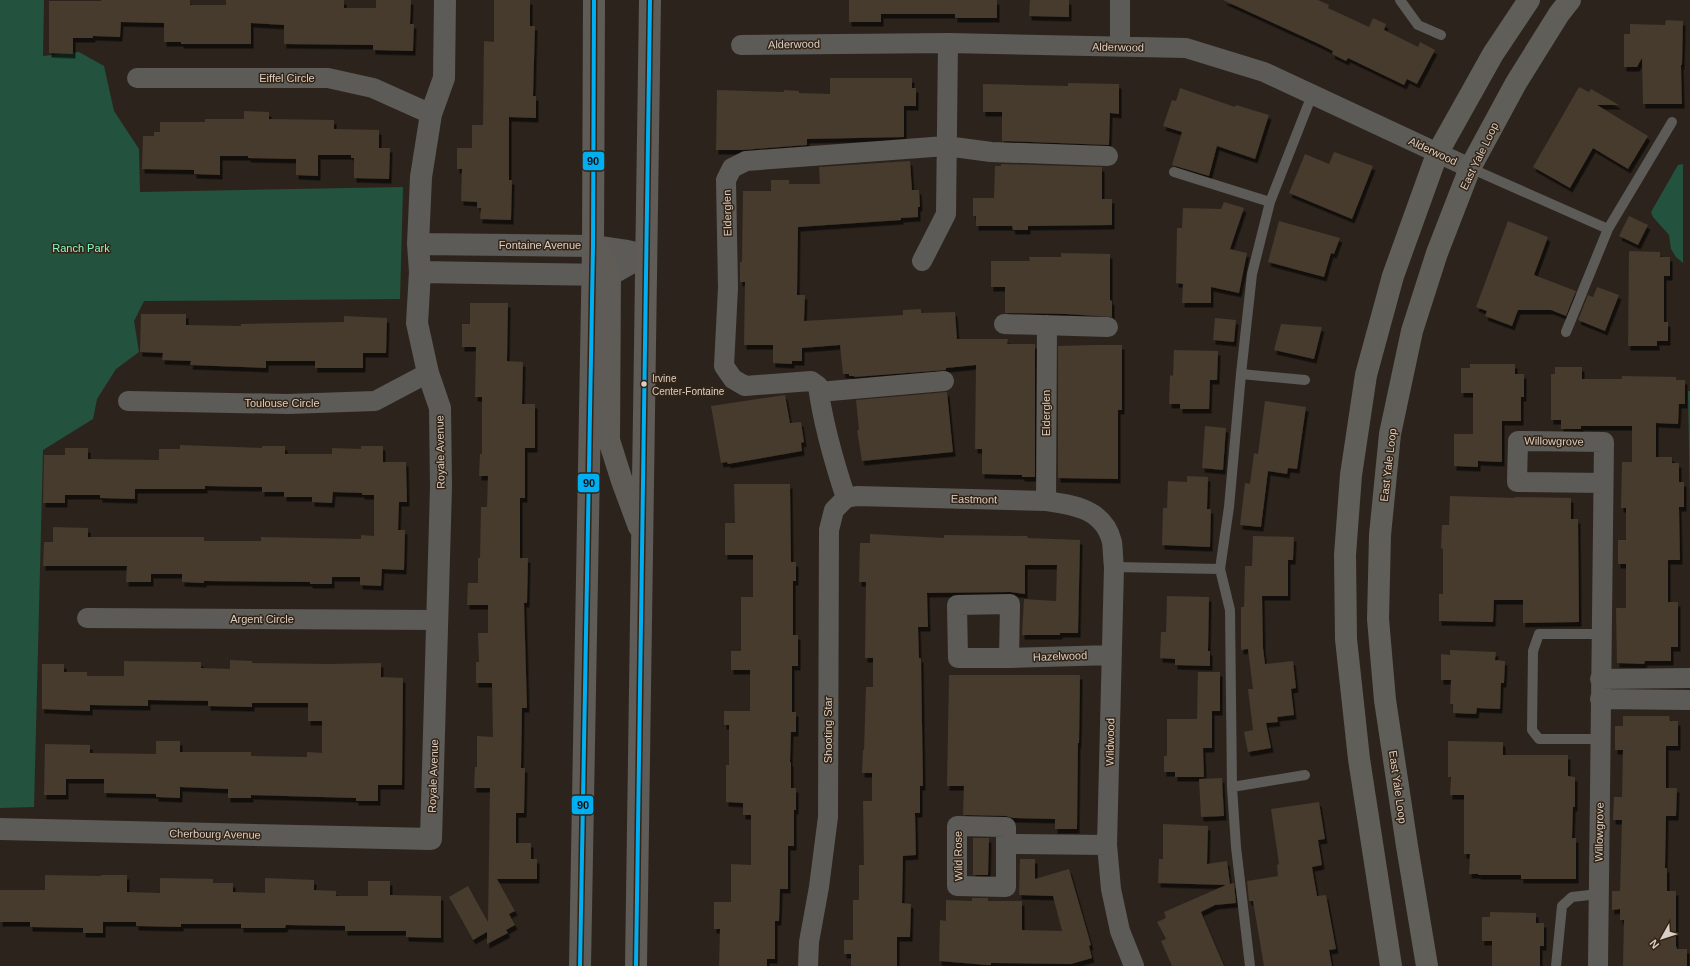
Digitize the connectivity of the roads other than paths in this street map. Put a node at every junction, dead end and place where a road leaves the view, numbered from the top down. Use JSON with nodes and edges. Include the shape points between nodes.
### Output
{"nodes":[{"id":1,"x":445,"y":0,"type":"edge"},
{"id":2,"x":594,"y":0,"type":"edge"},
{"id":3,"x":650,"y":0,"type":"edge"},
{"id":4,"x":1120,"y":0,"type":"edge"},
{"id":5,"x":1400,"y":0,"type":"edge"},
{"id":6,"x":1529,"y":0,"type":"edge"},
{"id":7,"x":1570,"y":0,"type":"edge"},
{"id":8,"x":1441,"y":35,"type":"dead end"},
{"id":9,"x":948,"y":43,"type":"junction"},
{"id":10,"x":741,"y":45,"type":"dead end"},
{"id":11,"x":1120,"y":47,"type":"junction"},
{"id":12,"x":137,"y":78,"type":"dead end"},
{"id":13,"x":1312,"y":95,"type":"junction"},
{"id":14,"x":431,"y":114,"type":"junction"},
{"id":15,"x":1672,"y":122,"type":"dead end"},
{"id":16,"x":946,"y":146,"type":"junction"},
{"id":17,"x":1437,"y":154,"type":"junction"},
{"id":18,"x":1108,"y":156,"type":"dead end"},
{"id":19,"x":1470,"y":168,"type":"junction"},
{"id":20,"x":1174,"y":172,"type":"dead end"},
{"id":21,"x":1270,"y":202,"type":"junction"},
{"id":22,"x":1608,"y":229,"type":"junction"},
{"id":23,"x":418,"y":244,"type":"junction"},
{"id":24,"x":593,"y":246,"type":"junction"},
{"id":25,"x":646,"y":255,"type":"junction"},
{"id":26,"x":922,"y":261,"type":"dead end"},
{"id":27,"x":420,"y":272,"type":"junction"},
{"id":28,"x":601,"y":275,"type":"junction"},
{"id":29,"x":1004,"y":324,"type":"dead end"},
{"id":30,"x":1047,"y":325,"type":"junction"},
{"id":31,"x":1108,"y":327,"type":"dead end"},
{"id":32,"x":1566,"y":332,"type":"dead end"},
{"id":33,"x":428,"y":373,"type":"junction"},
{"id":34,"x":1241,"y":374,"type":"junction"},
{"id":35,"x":1305,"y":380,"type":"dead end"},
{"id":36,"x":944,"y":381,"type":"dead end"},
{"id":37,"x":819,"y":392,"type":"junction"},
{"id":38,"x":128,"y":402,"type":"dead end"},
{"id":39,"x":1603,"y":483,"type":"junction"},
{"id":40,"x":846,"y":498,"type":"junction"},
{"id":41,"x":1046,"y":501,"type":"junction"},
{"id":42,"x":1098,"y":517,"type":"joint"},
{"id":43,"x":643,"y":537,"type":"junction"},
{"id":44,"x":1114,"y":567,"type":"junction"},
{"id":45,"x":1220,"y":569,"type":"junction"},
{"id":46,"x":87,"y":618,"type":"dead end"},
{"id":47,"x":438,"y":620,"type":"junction"},
{"id":48,"x":1601,"y":634,"type":"junction"},
{"id":49,"x":1112,"y":655,"type":"junction"},
{"id":50,"x":1009,"y":658,"type":"dead end"},
{"id":51,"x":1690,"y":678,"type":"edge"},
{"id":52,"x":1600,"y":689,"type":"junction"},
{"id":53,"x":1690,"y":700,"type":"edge"},
{"id":54,"x":1600,"y":739,"type":"junction"},
{"id":55,"x":1305,"y":775,"type":"dead end"},
{"id":56,"x":1232,"y":787,"type":"junction"},
{"id":57,"x":0,"y":829,"type":"edge"},
{"id":58,"x":431,"y":838,"type":"joint"},
{"id":59,"x":1006,"y":844,"type":"dead end"},
{"id":60,"x":1107,"y":845,"type":"junction"},
{"id":61,"x":1598,"y":894,"type":"junction"},
{"id":62,"x":580,"y":966,"type":"edge"},
{"id":63,"x":636,"y":966,"type":"edge"},
{"id":64,"x":808,"y":966,"type":"edge"},
{"id":65,"x":1134,"y":966,"type":"edge"},
{"id":66,"x":1250,"y":966,"type":"edge"},
{"id":67,"x":1391,"y":966,"type":"edge"},
{"id":68,"x":1427,"y":966,"type":"edge"},
{"id":69,"x":1556,"y":966,"type":"edge"},
{"id":70,"x":1598,"y":966,"type":"edge"}],
"edges":[{"from":1,"to":14,"type":"street","name":"Royale Avenue","via":[[444,78]]},
{"from":2,"to":24,"type":"main road"},
{"from":3,"to":25,"type":"main road"},
{"from":4,"to":11,"type":"street"},
{"from":5,"to":8,"type":"lane","via":[[1418,25]]},
{"from":6,"to":17,"type":"main road","via":[[1493,54]]},
{"from":7,"to":19,"type":"main road","name":"East Yale Loop","via":[[1516,83]]},
{"from":9,"to":10,"type":"street","name":"Alderwood"},
{"from":9,"to":11,"type":"street","name":"Alderwood"},
{"from":9,"to":16,"type":"street"},
{"from":11,"to":13,"type":"street","name":"Alderwood","via":[[1186,48],[1264,72]]},
{"from":12,"to":14,"type":"street","name":"Eiffel Circle","via":[[328,78],[373,88]]},
{"from":13,"to":17,"type":"street","name":"Alderwood"},
{"from":13,"to":21,"type":"lane"},
{"from":14,"to":23,"type":"street","name":"Royale Avenue","via":[[421,178]]},
{"from":15,"to":22,"type":"lane"},
{"from":16,"to":18,"type":"street","name":"Elderglen","via":[[991,152]]},
{"from":16,"to":26,"type":"street","via":[[946,214]]},
{"from":16,"to":37,"type":"street","name":"Elderglen","via":[[746,161],[732,168],[726,180],[728,288],[724,366],[733,379],[745,386],[811,381],[818,386]]},
{"from":17,"to":19,"type":"street","name":"Alderwood"},
{"from":17,"to":67,"type":"main road","via":[[1393,276],[1366,375],[1351,475],[1345,555],[1346,639],[1359,760]]},
{"from":19,"to":22,"type":"lane"},
{"from":19,"to":68,"type":"main road","name":"East Yale Loop","via":[[1437,253],[1412,331],[1390,434],[1380,535],[1378,619],[1385,700]]},
{"from":20,"to":21,"type":"lane"},
{"from":21,"to":34,"type":"lane","via":[[1252,274]]},
{"from":22,"to":32,"type":"lane"},
{"from":23,"to":24,"type":"street","name":"Fontaine Avenue"},
{"from":23,"to":27,"type":"street","name":"Royale Avenue"},
{"from":24,"to":25,"type":"street","name":"Fontaine Avenue"},
{"from":24,"to":28,"type":"main road","via":[[601,254]]},
{"from":25,"to":28,"type":"street"},
{"from":25,"to":43,"type":"main road"},
{"from":27,"to":28,"type":"street"},
{"from":27,"to":33,"type":"street","name":"Royale Avenue","via":[[417,323]]},
{"from":28,"to":43,"type":"main road","via":[[609,440]]},
{"from":28,"to":62,"type":"main road"},
{"from":29,"to":30,"type":"street"},
{"from":30,"to":31,"type":"street"},
{"from":30,"to":41,"type":"street","name":"Elderglen"},
{"from":33,"to":38,"type":"street","name":"Toulouse Circle","via":[[375,401],[288,404]]},
{"from":33,"to":47,"type":"street","name":"Royale Avenue","via":[[440,408]]},
{"from":34,"to":35,"type":"lane"},
{"from":34,"to":45,"type":"lane","via":[[1229,507]]},
{"from":36,"to":37,"type":"street"},
{"from":37,"to":40,"type":"street"},
{"from":39,"to":39,"type":"street","name":"Willowgrove","via":[[1518,482],[1518,441],[1604,442]]},
{"from":39,"to":48,"type":"street","name":"Willowgrove"},
{"from":40,"to":41,"type":"street","name":"Eastmont","via":[[857,496]]},
{"from":40,"to":64,"type":"street","name":"Shooting Star","via":[[834,510],[829,530],[828,817],[809,942]]},
{"from":41,"to":42,"type":"street","name":"Eastmont","via":[[1086,509]]},
{"from":42,"to":44,"type":"street","name":"Wildwood","via":[[1108,530]]},
{"from":43,"to":63,"type":"main road"},
{"from":44,"to":45,"type":"lane"},
{"from":44,"to":49,"type":"street","name":"Wildwood"},
{"from":45,"to":56,"type":"lane","via":[[1230,610]]},
{"from":46,"to":47,"type":"street","name":"Argent Circle"},
{"from":47,"to":58,"type":"street","name":"Royale Avenue"},
{"from":48,"to":52,"type":"street","name":"Willowgrove"},
{"from":48,"to":54,"type":"lane","via":[[1539,634],[1533,651],[1532,730],[1539,739]]},
{"from":49,"to":50,"type":"street","name":"Hazelwood"},
{"from":49,"to":60,"type":"street","name":"Wildwood"},
{"from":51,"to":52,"type":"street"},
{"from":52,"to":53,"type":"street"},
{"from":52,"to":54,"type":"street","name":"Willowgrove"},
{"from":54,"to":61,"type":"street","name":"Willowgrove"},
{"from":55,"to":56,"type":"lane"},
{"from":56,"to":66,"type":"lane","via":[[1236,847]]},
{"from":57,"to":58,"type":"street","name":"Cherbourg Avenue"},
{"from":59,"to":60,"type":"street"},
{"from":60,"to":65,"type":"street","name":"Wildwood","via":[[1111,889],[1120,930]]},
{"from":61,"to":69,"type":"lane","via":[[1572,897],[1562,906]]},
{"from":61,"to":70,"type":"street","name":"Willowgrove"}]}
